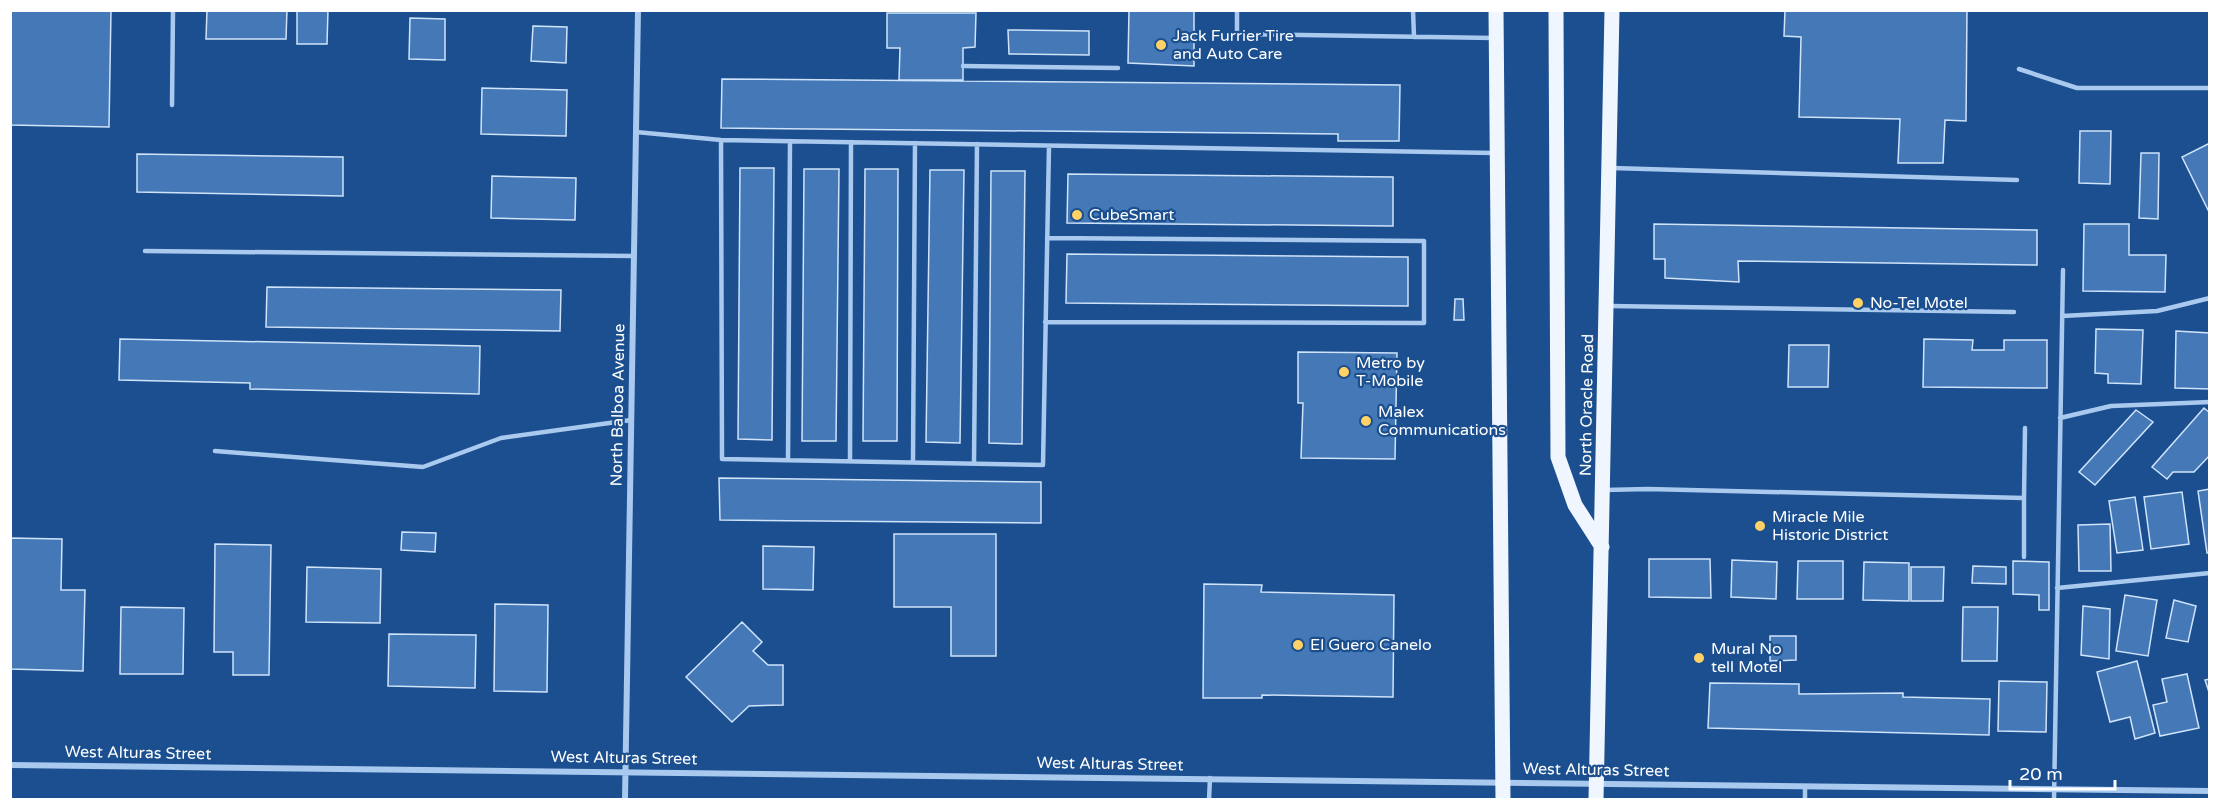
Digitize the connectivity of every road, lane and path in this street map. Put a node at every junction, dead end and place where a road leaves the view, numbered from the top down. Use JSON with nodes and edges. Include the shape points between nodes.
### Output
{"nodes":[{"id":1,"x":173,"y":10,"type":"edge"},
{"id":2,"x":638,"y":10,"type":"edge"},
{"id":3,"x":1237,"y":10,"type":"edge"},
{"id":4,"x":1413,"y":10,"type":"edge"},
{"id":5,"x":1496,"y":10,"type":"edge"},
{"id":6,"x":1556,"y":10,"type":"edge"},
{"id":7,"x":1612,"y":10,"type":"edge"},
{"id":8,"x":1414,"y":37,"type":"junction"},
{"id":9,"x":1496,"y":38,"type":"junction"},
{"id":10,"x":963,"y":66,"type":"dead end"},
{"id":11,"x":1118,"y":68,"type":"dead end"},
{"id":12,"x":2019,"y":69,"type":"dead end"},
{"id":13,"x":2210,"y":88,"type":"edge"},
{"id":14,"x":172,"y":105,"type":"dead end"},
{"id":15,"x":636,"y":132,"type":"junction"},
{"id":16,"x":721,"y":140,"type":"junction"},
{"id":17,"x":790,"y":141,"type":"junction"},
{"id":18,"x":851,"y":142,"type":"junction"},
{"id":19,"x":915,"y":143,"type":"junction"},
{"id":20,"x":977,"y":144,"type":"junction"},
{"id":21,"x":1049,"y":146,"type":"junction"},
{"id":22,"x":1497,"y":153,"type":"junction"},
{"id":23,"x":1610,"y":168,"type":"junction"},
{"id":24,"x":2017,"y":180,"type":"dead end"},
{"id":25,"x":1047,"y":238,"type":"junction"},
{"id":26,"x":145,"y":250,"type":"dead end"},
{"id":27,"x":634,"y":256,"type":"junction"},
{"id":28,"x":2063,"y":270,"type":"dead end"},
{"id":29,"x":2210,"y":298,"type":"edge"},
{"id":30,"x":1607,"y":306,"type":"junction"},
{"id":31,"x":2014,"y":312,"type":"dead end"},
{"id":32,"x":2062,"y":316,"type":"junction"},
{"id":33,"x":1045,"y":322,"type":"junction"},
{"id":34,"x":2210,"y":402,"type":"edge"},
{"id":35,"x":2060,"y":418,"type":"junction"},
{"id":36,"x":631,"y":420,"type":"junction"},
{"id":37,"x":2025,"y":428,"type":"dead end"},
{"id":38,"x":215,"y":451,"type":"dead end"},
{"id":39,"x":788,"y":460,"type":"junction"},
{"id":40,"x":850,"y":461,"type":"junction"},
{"id":41,"x":913,"y":462,"type":"junction"},
{"id":42,"x":974,"y":464,"type":"junction"},
{"id":43,"x":1602,"y":490,"type":"junction"},
{"id":44,"x":2024,"y":498,"type":"junction"},
{"id":45,"x":1602,"y":547,"type":"junction"},
{"id":46,"x":2024,"y":557,"type":"dead end"},
{"id":47,"x":2210,"y":573,"type":"edge"},
{"id":48,"x":2057,"y":588,"type":"junction"},
{"id":49,"x":10,"y":765,"type":"edge"},
{"id":50,"x":625,"y":772,"type":"junction"},
{"id":51,"x":1210,"y":778,"type":"junction"},
{"id":52,"x":1503,"y":781,"type":"junction"},
{"id":53,"x":1805,"y":787,"type":"junction"},
{"id":54,"x":2054,"y":789,"type":"junction"},
{"id":55,"x":2210,"y":791,"type":"edge"},
{"id":56,"x":1596,"y":792,"type":"edge"},
{"id":57,"x":625,"y":800,"type":"edge"},
{"id":58,"x":1209,"y":800,"type":"edge"},
{"id":59,"x":1503,"y":800,"type":"edge"},
{"id":60,"x":1805,"y":800,"type":"edge"},
{"id":61,"x":2054,"y":800,"type":"edge"}],
"edges":[{"from":1,"to":14,"type":"lane"},
{"from":2,"to":15,"type":"street","name":"North Balboa Avenue"},
{"from":3,"to":8,"type":"lane","via":[[1237,34]]},
{"from":4,"to":8,"type":"lane"},
{"from":5,"to":9,"type":"main road"},
{"from":6,"to":45,"type":"main road","via":[[1558,457],[1575,505]]},
{"from":7,"to":23,"type":"main road","name":"North Oracle Road"},
{"from":8,"to":9,"type":"lane"},
{"from":9,"to":22,"type":"main road"},
{"from":10,"to":11,"type":"lane"},
{"from":12,"to":13,"type":"lane","via":[[2077,88]]},
{"from":15,"to":16,"type":"lane"},
{"from":15,"to":27,"type":"street","name":"North Balboa Avenue"},
{"from":16,"to":17,"type":"lane"},
{"from":16,"to":39,"type":"lane","via":[[722,459]]},
{"from":17,"to":18,"type":"lane"},
{"from":17,"to":39,"type":"lane"},
{"from":18,"to":19,"type":"lane"},
{"from":18,"to":40,"type":"lane"},
{"from":19,"to":20,"type":"lane"},
{"from":19,"to":41,"type":"lane"},
{"from":20,"to":21,"type":"lane"},
{"from":20,"to":42,"type":"lane"},
{"from":21,"to":22,"type":"lane"},
{"from":21,"to":25,"type":"lane"},
{"from":22,"to":52,"type":"main road"},
{"from":23,"to":24,"type":"lane"},
{"from":23,"to":30,"type":"main road","name":"North Oracle Road"},
{"from":25,"to":33,"type":"lane"},
{"from":25,"to":33,"type":"lane","via":[[1424,241],[1424,323]]},
{"from":26,"to":27,"type":"lane"},
{"from":27,"to":36,"type":"street","name":"North Balboa Avenue"},
{"from":28,"to":32,"type":"lane"},
{"from":29,"to":32,"type":"lane","via":[[2157,311]]},
{"from":30,"to":31,"type":"lane"},
{"from":30,"to":43,"type":"main road","name":"North Oracle Road"},
{"from":32,"to":35,"type":"lane"},
{"from":33,"to":42,"type":"lane","via":[[1042,465]]},
{"from":34,"to":35,"type":"lane","via":[[2111,406]]},
{"from":35,"to":48,"type":"lane"},
{"from":36,"to":38,"type":"lane","via":[[501,438],[423,467]]},
{"from":36,"to":50,"type":"street","name":"North Balboa Avenue"},
{"from":37,"to":44,"type":"lane"},
{"from":39,"to":40,"type":"lane"},
{"from":40,"to":41,"type":"lane"},
{"from":41,"to":42,"type":"lane"},
{"from":43,"to":44,"type":"lane"},
{"from":43,"to":45,"type":"main road","name":"North Oracle Road"},
{"from":44,"to":46,"type":"lane"},
{"from":45,"to":56,"type":"main road","name":"North Oracle Road"},
{"from":47,"to":48,"type":"lane"},
{"from":48,"to":54,"type":"lane"},
{"from":49,"to":50,"type":"street","name":"West Alturas Street"},
{"from":50,"to":51,"type":"street","name":"West Alturas Street"},
{"from":50,"to":57,"type":"street","name":"North Balboa Avenue"},
{"from":51,"to":52,"type":"street","name":"West Alturas Street"},
{"from":51,"to":58,"type":"lane"},
{"from":52,"to":56,"type":"street","name":"West Alturas Street"},
{"from":52,"to":59,"type":"main road"},
{"from":53,"to":54,"type":"street","name":"West Alturas Street"},
{"from":53,"to":56,"type":"street","name":"West Alturas Street"},
{"from":53,"to":60,"type":"lane"},
{"from":54,"to":55,"type":"street","name":"West Alturas Street"},
{"from":54,"to":61,"type":"lane"}]}
